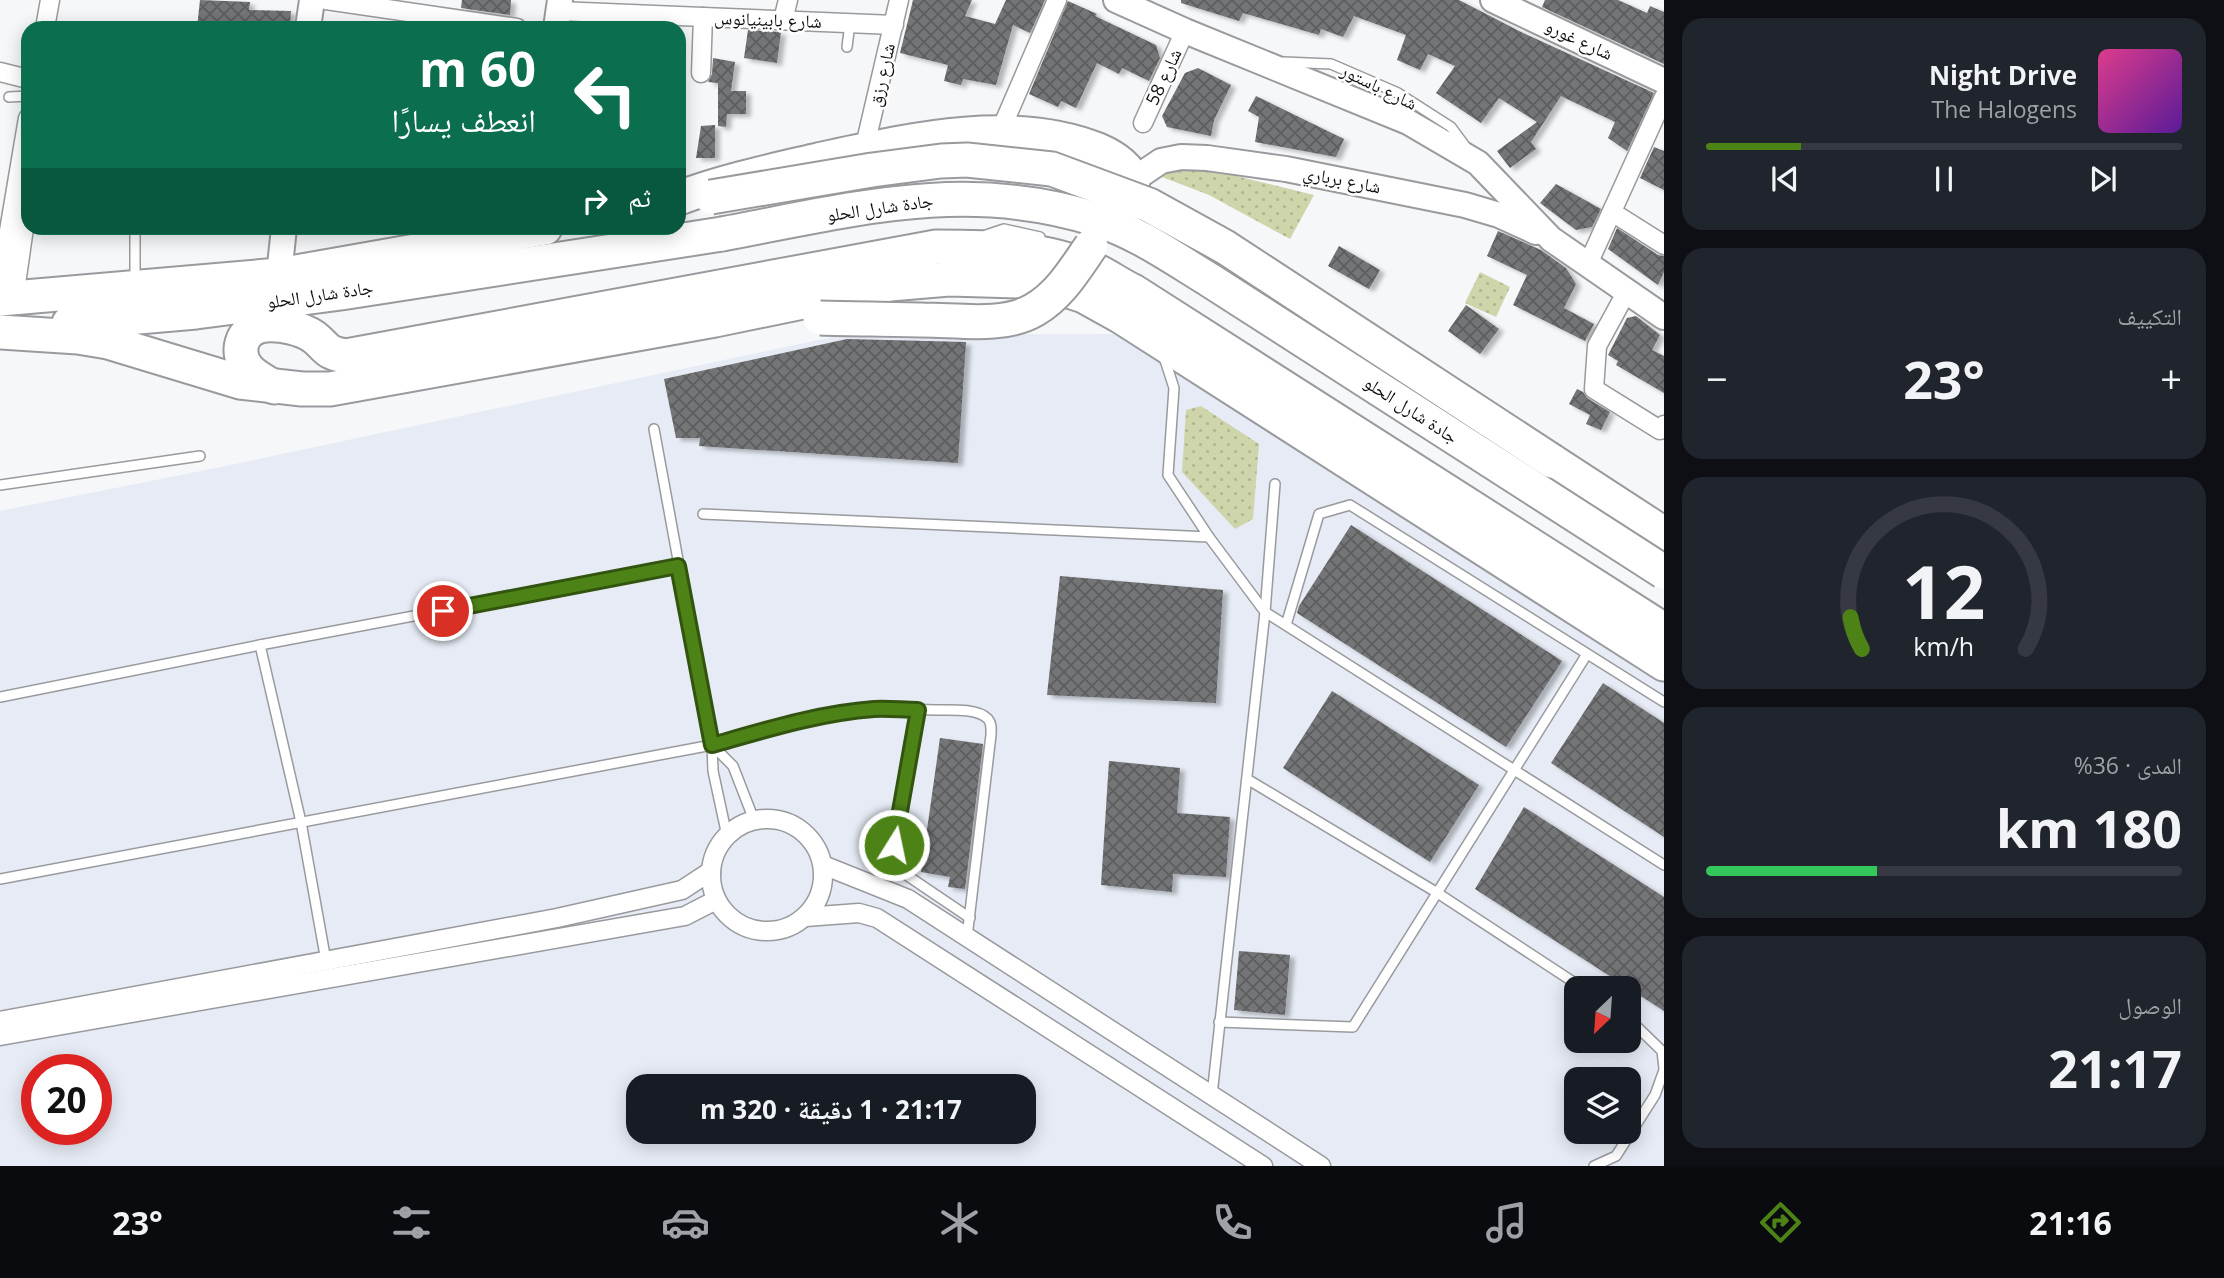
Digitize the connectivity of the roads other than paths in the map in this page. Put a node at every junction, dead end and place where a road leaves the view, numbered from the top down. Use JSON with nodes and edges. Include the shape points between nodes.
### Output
{"nodes":[{"id":1,"x":50,"y":0,"type":"edge"},
{"id":2,"x":312,"y":0,"type":"edge"},
{"id":3,"x":326,"y":0,"type":"edge"},
{"id":4,"x":788,"y":0,"type":"edge"},
{"id":5,"x":899,"y":0,"type":"edge"},
{"id":6,"x":1057,"y":0,"type":"edge"},
{"id":7,"x":1115,"y":0,"type":"edge"},
{"id":8,"x":1493,"y":0,"type":"edge"},
{"id":9,"x":558,"y":13,"type":"edge"},
{"id":10,"x":703,"y":17,"type":"junction"},
{"id":11,"x":783,"y":20,"type":"junction"},
{"id":12,"x":46,"y":21,"type":"edge"},
{"id":13,"x":310,"y":21,"type":"edge"},
{"id":14,"x":469,"y":21,"type":"edge"},
{"id":15,"x":850,"y":23,"type":"junction"},
{"id":16,"x":894,"y":25,"type":"junction"},
{"id":17,"x":1185,"y":31,"type":"junction"},
{"id":18,"x":848,"y":47,"type":"dead end"},
{"id":19,"x":0,"y":60,"type":"edge"},
{"id":20,"x":21,"y":65,"type":"edge"},
{"id":21,"x":0,"y":72,"type":"edge"},
{"id":22,"x":701,"y":73,"type":"dead end"},
{"id":23,"x":21,"y":77,"type":"edge"},
{"id":24,"x":1664,"y":81,"type":"edge"},
{"id":25,"x":21,"y":96,"type":"edge"},
{"id":26,"x":9,"y":97,"type":"dead end"},
{"id":27,"x":1664,"y":97,"type":"edge"},
{"id":28,"x":1143,"y":123,"type":"dead end"},
{"id":29,"x":999,"y":134,"type":"junction"},
{"id":30,"x":864,"y":150,"type":"junction"},
{"id":31,"x":21,"y":180,"type":"edge"},
{"id":32,"x":1133,"y":180,"type":"junction"},
{"id":33,"x":690,"y":199,"type":"edge"},
{"id":34,"x":1612,"y":212,"type":"junction"},
{"id":35,"x":21,"y":229,"type":"edge"},
{"id":36,"x":135,"y":235,"type":"edge"},
{"id":37,"x":283,"y":235,"type":"edge"},
{"id":38,"x":499,"y":235,"type":"edge"},
{"id":39,"x":1044,"y":238,"type":"dead end"},
{"id":40,"x":1551,"y":239,"type":"junction"},
{"id":41,"x":1096,"y":245,"type":"junction"},
{"id":42,"x":1664,"y":245,"type":"edge"},
{"id":43,"x":951,"y":247,"type":"junction"},
{"id":44,"x":1588,"y":264,"type":"junction"},
{"id":45,"x":279,"y":275,"type":"junction"},
{"id":46,"x":135,"y":288,"type":"junction"},
{"id":47,"x":1263,"y":291,"type":"dead end"},
{"id":48,"x":1627,"y":291,"type":"junction"},
{"id":49,"x":341,"y":293,"type":"junction"},
{"id":50,"x":5,"y":294,"type":"edge"},
{"id":51,"x":1120,"y":316,"type":"junction"},
{"id":52,"x":1664,"y":317,"type":"edge"},
{"id":53,"x":715,"y":320,"type":"junction"},
{"id":54,"x":0,"y":330,"type":"edge"},
{"id":55,"x":315,"y":338,"type":"junction"},
{"id":56,"x":274,"y":387,"type":"junction"},
{"id":57,"x":1664,"y":425,"type":"edge"},
{"id":58,"x":654,"y":429,"type":"dead end"},
{"id":59,"x":200,"y":456,"type":"dead end"},
{"id":60,"x":1552,"y":461,"type":"junction"},
{"id":61,"x":1275,"y":484,"type":"dead end"},
{"id":62,"x":0,"y":485,"type":"edge"},
{"id":63,"x":703,"y":514,"type":"dead end"},
{"id":64,"x":1664,"y":519,"type":"edge"},
{"id":65,"x":1664,"y":534,"type":"edge"},
{"id":66,"x":1209,"y":537,"type":"junction"},
{"id":67,"x":678,"y":566,"type":"junction"},
{"id":68,"x":1664,"y":572,"type":"edge"},
{"id":69,"x":1265,"y":612,"type":"junction"},
{"id":70,"x":1286,"y":625,"type":"junction"},
{"id":71,"x":1664,"y":630,"type":"edge"},
{"id":72,"x":260,"y":645,"type":"junction"},
{"id":73,"x":1587,"y":654,"type":"junction"},
{"id":74,"x":1664,"y":664,"type":"edge"},
{"id":75,"x":0,"y":697,"type":"edge"},
{"id":76,"x":1664,"y":702,"type":"edge"},
{"id":77,"x":918,"y":710,"type":"junction"},
{"id":78,"x":712,"y":745,"type":"junction"},
{"id":79,"x":1514,"y":770,"type":"junction"},
{"id":80,"x":1247,"y":779,"type":"junction"},
{"id":81,"x":754,"y":820,"type":"junction"},
{"id":82,"x":300,"y":822,"type":"junction"},
{"id":83,"x":727,"y":836,"type":"junction"},
{"id":84,"x":823,"y":865,"type":"junction"},
{"id":85,"x":1664,"y":865,"type":"edge"},
{"id":86,"x":711,"y":871,"type":"junction"},
{"id":87,"x":0,"y":879,"type":"edge"},
{"id":88,"x":1436,"y":892,"type":"junction"},
{"id":89,"x":716,"y":900,"type":"junction"},
{"id":90,"x":805,"y":918,"type":"junction"},
{"id":91,"x":970,"y":918,"type":"junction"},
{"id":92,"x":967,"y":937,"type":"junction"},
{"id":93,"x":326,"y":961,"type":"junction"},
{"id":94,"x":1564,"y":976,"type":"edge"},
{"id":95,"x":0,"y":1021,"type":"edge"},
{"id":96,"x":1220,"y":1022,"type":"junction"},
{"id":97,"x":1642,"y":1032,"type":"edge"},
{"id":98,"x":0,"y":1036,"type":"edge"},
{"id":99,"x":1664,"y":1069,"type":"edge"},
{"id":100,"x":1212,"y":1095,"type":"junction"},
{"id":101,"x":1263,"y":1166,"type":"edge"},
{"id":102,"x":1321,"y":1166,"type":"edge"},
{"id":103,"x":1594,"y":1166,"type":"edge"}],
"edges":[{"from":1,"to":12,"type":"street"},
{"from":2,"to":13,"type":"street"},
{"from":3,"to":14,"type":"street"},
{"from":4,"to":11,"type":"street"},
{"from":5,"to":16,"type":"street","name":"شارع رزق"},
{"from":6,"to":29,"type":"street"},
{"from":7,"to":17,"type":"street","name":"شارع باستور"},
{"from":8,"to":24,"type":"street","name":"شارع غورو"},
{"from":9,"to":10,"type":"street","name":"شارع بابينيانوس"},
{"from":10,"to":11,"type":"street","name":"شارع بابينيانوس"},
{"from":10,"to":22,"type":"street"},
{"from":11,"to":15,"type":"street","name":"شارع بابينيانوس"},
{"from":15,"to":16,"type":"street","name":"شارع بابينيانوس"},
{"from":15,"to":18,"type":"lane"},
{"from":16,"to":30,"type":"street","name":"شارع رزق"},
{"from":17,"to":28,"type":"street","name":"شارع 58"},
{"from":17,"to":40,"type":"street","name":"شارع باستور","via":[[1408,122],[1478,163]]},
{"from":19,"to":20,"type":"street"},
{"from":21,"to":23,"type":"street"},
{"from":25,"to":26,"type":"lane"},
{"from":27,"to":34,"type":"street"},
{"from":29,"to":30,"type":"highway"},
{"from":29,"to":32,"type":"highway","via":[[1040,135],[1080,143],[1122,164]]},
{"from":30,"to":33,"type":"highway","via":[[738,178]]},
{"from":31,"to":50,"type":"street"},
{"from":32,"to":40,"type":"street","name":"شارع برباري","via":[[1153,165],[1181,157],[1273,167],[1474,208]]},
{"from":32,"to":41,"type":"highway"},
{"from":33,"to":60,"type":"highway","name":"جادة شارل الحلو","bridge":true,"via":[[941,161],[1020,164],[1062,172],[1149,205],[1225,247]]},
{"from":34,"to":42,"type":"street"},
{"from":34,"to":44,"type":"street"},
{"from":35,"to":50,"type":"street"},
{"from":36,"to":46,"type":"lane"},
{"from":37,"to":45,"type":"street"},
{"from":38,"to":45,"type":"highway","name":"جادة شارل الحلو"},
{"from":39,"to":43,"type":"lane","via":[[1004,229]]},
{"from":40,"to":44,"type":"street","name":"شارع باستور"},
{"from":41,"to":47,"type":"lane","via":[[1136,231],[1175,240]]},
{"from":41,"to":53,"type":"highway","bridge":true,"via":[[1037,309],[1014,318]]},
{"from":43,"to":55,"type":"highway","via":[[356,355],[334,354]]},
{"from":43,"to":71,"type":"highway","via":[[1024,250],[1065,259],[1133,291]]},
{"from":44,"to":48,"type":"street","name":"شارع باستور"},
{"from":45,"to":46,"type":"highway","name":"جادة شارل الحلو"},
{"from":46,"to":50,"type":"highway","name":"جادة شارل الحلو"},
{"from":48,"to":52,"type":"street","name":"شارع باستور"},
{"from":48,"to":57,"type":"street","via":[[1597,346],[1594,389],[1660,430]]},
{"from":49,"to":54,"type":"highway","name":"جادة شارل الحلو"},
{"from":49,"to":55,"type":"highway","via":[[316,316]]},
{"from":49,"to":68,"type":"highway","name":"جادة شارل الحلو","bridge":true,"via":[[722,234],[892,202],[966,198],[1040,204],[1098,219],[1208,279]]},
{"from":51,"to":53,"type":"highway","via":[[1084,296],[1053,286],[949,279],[890,285]]},
{"from":51,"to":66,"type":"lane","via":[[1164,357],[1174,388],[1168,475]]},
{"from":51,"to":74,"type":"highway"},
{"from":53,"to":56,"type":"highway","via":[[351,386]]},
{"from":54,"to":56,"type":"highway","via":[[108,342],[218,376]]},
{"from":55,"to":56,"type":"highway","via":[[270,325],[251,329],[244,337],[242,361],[251,373]]},
{"from":58,"to":67,"type":"lane"},
{"from":59,"to":62,"type":"lane"},
{"from":60,"to":64,"type":"highway"},
{"from":60,"to":65,"type":"highway","name":"جادة شارل الحلو"},
{"from":61,"to":69,"type":"lane"},
{"from":63,"to":66,"type":"lane"},
{"from":66,"to":69,"type":"lane"},
{"from":67,"to":72,"type":"lane"},
{"from":67,"to":78,"type":"lane"},
{"from":69,"to":70,"type":"lane"},
{"from":69,"to":80,"type":"lane"},
{"from":70,"to":73,"type":"lane","via":[[1319,514],[1350,505]]},
{"from":70,"to":79,"type":"lane"},
{"from":72,"to":75,"type":"lane"},
{"from":72,"to":82,"type":"lane"},
{"from":73,"to":76,"type":"lane"},
{"from":73,"to":79,"type":"lane"},
{"from":77,"to":78,"type":"lane","via":[[874,709],[830,716]]},
{"from":77,"to":91,"type":"lane","via":[[893,860],[899,870]]},
{"from":77,"to":91,"type":"lane","via":[[977,713],[991,723]]},
{"from":78,"to":81,"type":"lane","via":[[733,766]]},
{"from":78,"to":82,"type":"lane"},
{"from":78,"to":83,"type":"lane"},
{"from":79,"to":85,"type":"lane"},
{"from":79,"to":88,"type":"lane"},
{"from":80,"to":88,"type":"lane"},
{"from":80,"to":96,"type":"lane"},
{"from":81,"to":83,"type":"street"},
{"from":81,"to":84,"type":"street","via":[[790,823],[817,848]]},
{"from":82,"to":87,"type":"lane"},
{"from":82,"to":93,"type":"lane"},
{"from":83,"to":86,"type":"street","via":[[713,858]]},
{"from":84,"to":90,"type":"street","via":[[824,884]]},
{"from":84,"to":92,"type":"street","via":[[908,899]]},
{"from":86,"to":89,"type":"street"},
{"from":86,"to":93,"type":"street","via":[[682,890]]},
{"from":88,"to":94,"type":"lane"},
{"from":88,"to":96,"type":"lane","via":[[1353,1027]]},
{"from":89,"to":90,"type":"street","via":[[727,916],[762,932],[778,931]]},
{"from":89,"to":98,"type":"street","via":[[685,916]]},
{"from":90,"to":101,"type":"street","via":[[859,912],[877,918]]},
{"from":91,"to":92,"type":"lane"},
{"from":92,"to":100,"type":"street"},
{"from":93,"to":95,"type":"street"},
{"from":96,"to":100,"type":"lane"},
{"from":97,"to":99,"type":"lane","via":[[1662,1051]]},
{"from":99,"to":103,"type":"lane","via":[[1655,1095],[1616,1156]]},
{"from":100,"to":102,"type":"street"}]}
